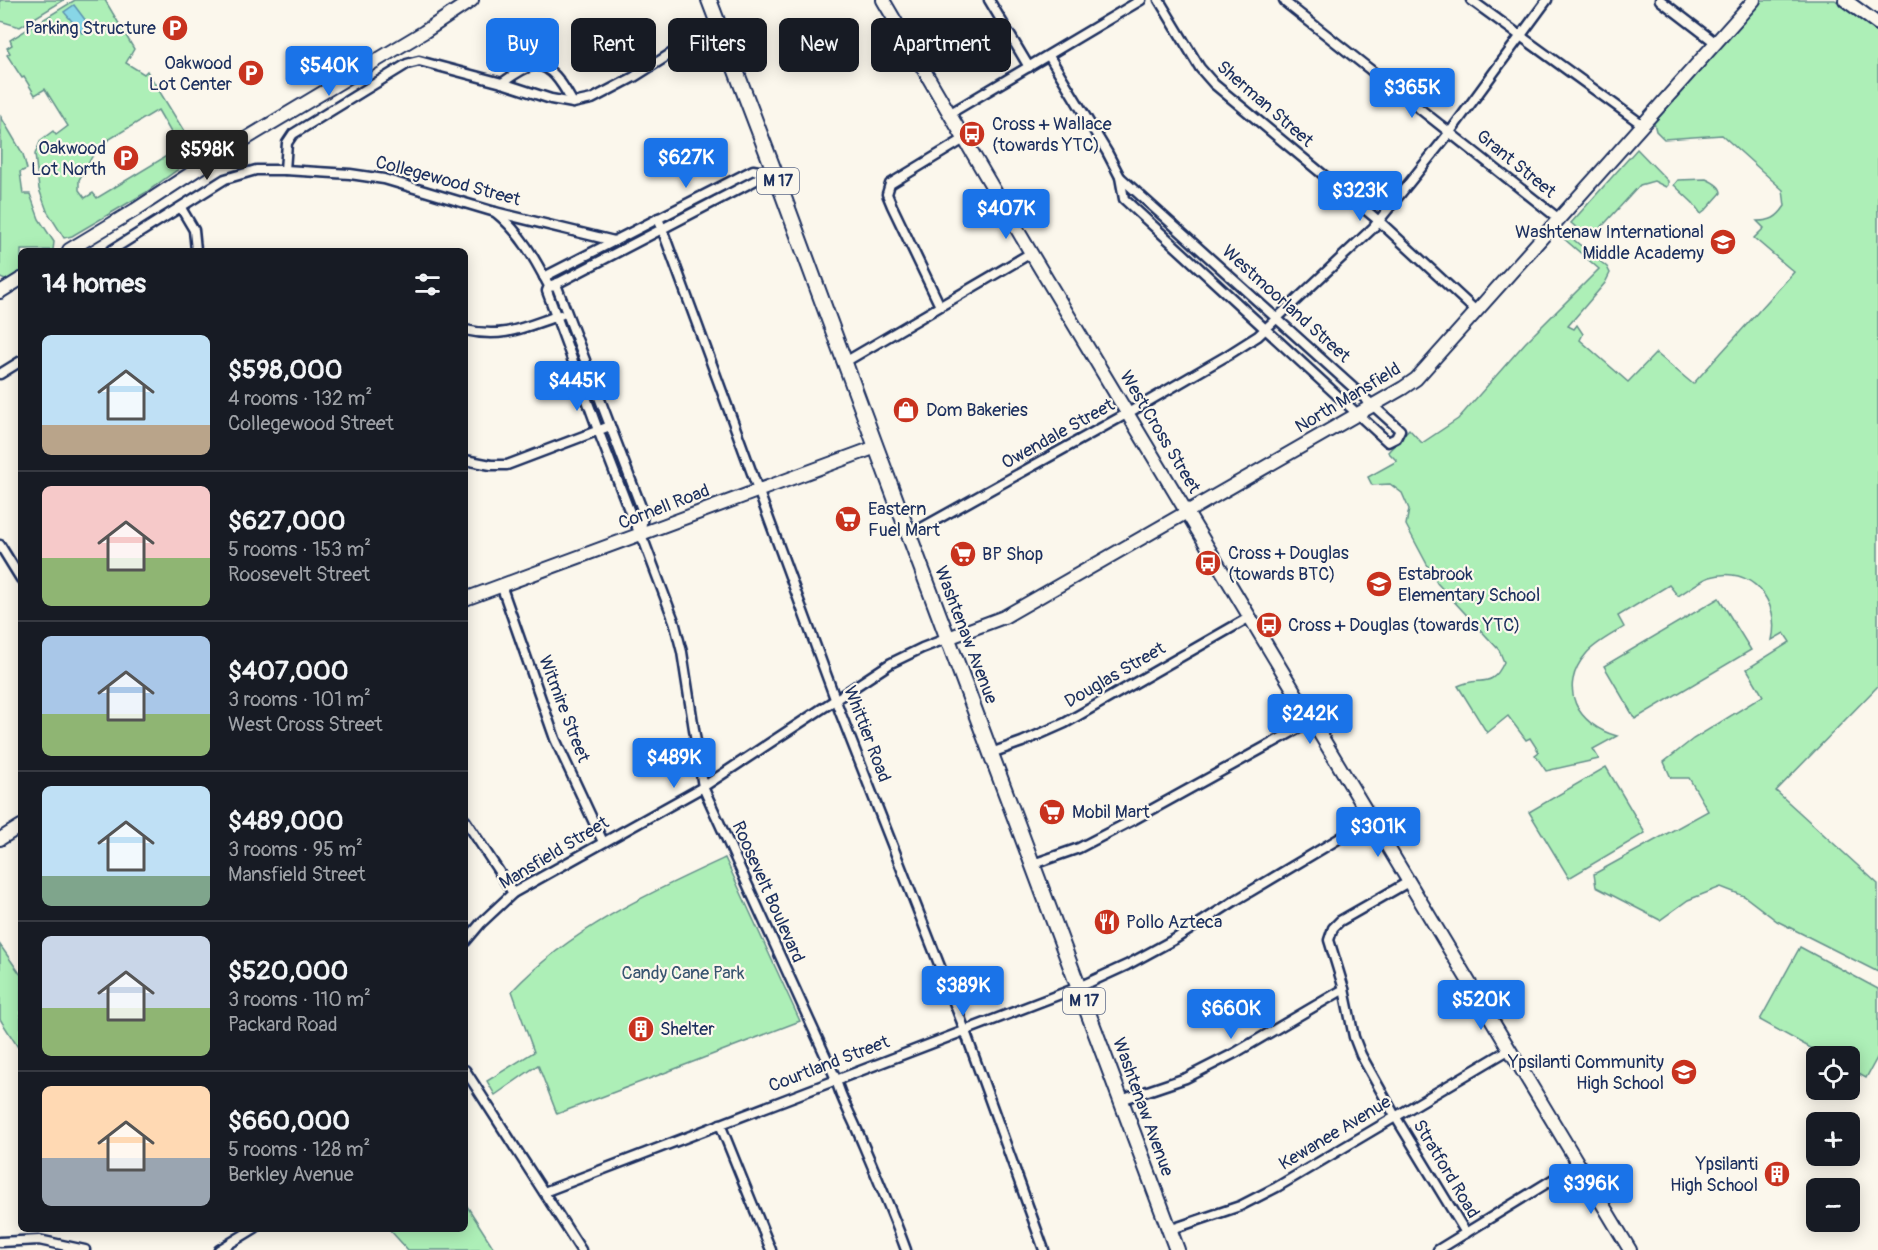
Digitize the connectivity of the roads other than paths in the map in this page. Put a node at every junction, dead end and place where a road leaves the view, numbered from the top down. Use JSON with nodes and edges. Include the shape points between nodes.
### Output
{"nodes":[{"id":1,"x":472,"y":0,"type":"edge"},
{"id":2,"x":709,"y":0,"type":"edge"},
{"id":3,"x":883,"y":0,"type":"edge"},
{"id":4,"x":989,"y":0,"type":"edge"},
{"id":5,"x":1141,"y":0,"type":"edge"},
{"id":6,"x":1159,"y":0,"type":"edge"},
{"id":7,"x":1284,"y":0,"type":"edge"},
{"id":8,"x":1471,"y":0,"type":"edge"},
{"id":9,"x":1547,"y":0,"type":"edge"},
{"id":10,"x":1660,"y":0,"type":"edge"},
{"id":11,"x":1754,"y":0,"type":"edge"},
{"id":12,"x":1845,"y":0,"type":"edge"},
{"id":13,"x":716,"y":18,"type":"edge"},
{"id":14,"x":1878,"y":24,"type":"edge"},
{"id":15,"x":1521,"y":36,"type":"junction"},
{"id":16,"x":1716,"y":43,"type":"junction"},
{"id":17,"x":668,"y":56,"type":"edge"},
{"id":18,"x":1049,"y":56,"type":"junction"},
{"id":19,"x":1029,"y":67,"type":"junction"},
{"id":20,"x":735,"y":72,"type":"edge"},
{"id":21,"x":502,"y":83,"type":"junction"},
{"id":22,"x":573,"y":103,"type":"junction"},
{"id":23,"x":949,"y":114,"type":"junction"},
{"id":24,"x":1643,"y":125,"type":"junction"},
{"id":25,"x":1450,"y":132,"type":"junction"},
{"id":26,"x":964,"y":139,"type":"junction"},
{"id":27,"x":285,"y":170,"type":"junction"},
{"id":28,"x":769,"y":170,"type":"junction"},
{"id":29,"x":1120,"y":177,"type":"junction"},
{"id":30,"x":181,"y":208,"type":"junction"},
{"id":31,"x":495,"y":212,"type":"junction"},
{"id":32,"x":658,"y":218,"type":"junction"},
{"id":33,"x":1559,"y":219,"type":"junction"},
{"id":34,"x":1378,"y":221,"type":"junction"},
{"id":35,"x":662,"y":228,"type":"junction"},
{"id":36,"x":614,"y":241,"type":"junction"},
{"id":37,"x":72,"y":248,"type":"edge"},
{"id":38,"x":115,"y":248,"type":"edge"},
{"id":39,"x":196,"y":248,"type":"edge"},
{"id":40,"x":619,"y":250,"type":"junction"},
{"id":41,"x":1031,"y":253,"type":"junction"},
{"id":42,"x":544,"y":277,"type":"junction"},
{"id":43,"x":18,"y":281,"type":"edge"},
{"id":44,"x":549,"y":286,"type":"junction"},
{"id":45,"x":0,"y":292,"type":"edge"},
{"id":46,"x":940,"y":306,"type":"junction"},
{"id":47,"x":566,"y":312,"type":"junction"},
{"id":48,"x":1477,"y":312,"type":"junction"},
{"id":49,"x":555,"y":316,"type":"junction"},
{"id":50,"x":1278,"y":319,"type":"junction"},
{"id":51,"x":1266,"y":329,"type":"junction"},
{"id":52,"x":468,"y":331,"type":"edge"},
{"id":53,"x":845,"y":362,"type":"junction"},
{"id":54,"x":18,"y":363,"type":"edge"},
{"id":55,"x":0,"y":374,"type":"edge"},
{"id":56,"x":1373,"y":405,"type":"junction"},
{"id":57,"x":1128,"y":413,"type":"junction"},
{"id":58,"x":1357,"y":414,"type":"junction"},
{"id":59,"x":610,"y":426,"type":"junction"},
{"id":60,"x":598,"y":430,"type":"junction"},
{"id":61,"x":876,"y":447,"type":"junction"},
{"id":62,"x":468,"y":461,"type":"edge"},
{"id":63,"x":758,"y":491,"type":"junction"},
{"id":64,"x":1187,"y":512,"type":"junction"},
{"id":65,"x":641,"y":535,"type":"junction"},
{"id":66,"x":909,"y":535,"type":"junction"},
{"id":67,"x":0,"y":545,"type":"edge"},
{"id":68,"x":18,"y":574,"type":"edge"},
{"id":69,"x":501,"y":585,"type":"junction"},
{"id":70,"x":468,"y":598,"type":"edge"},
{"id":71,"x":1250,"y":617,"type":"junction"},
{"id":72,"x":948,"y":638,"type":"junction"},
{"id":73,"x":836,"y":698,"type":"junction"},
{"id":74,"x":1312,"y":721,"type":"junction"},
{"id":75,"x":992,"y":753,"type":"junction"},
{"id":76,"x":703,"y":787,"type":"junction"},
{"id":77,"x":1372,"y":819,"type":"junction"},
{"id":78,"x":468,"y":825,"type":"edge"},
{"id":79,"x":18,"y":828,"type":"edge"},
{"id":80,"x":0,"y":839,"type":"edge"},
{"id":81,"x":603,"y":842,"type":"junction"},
{"id":82,"x":1033,"y":864,"type":"junction"},
{"id":83,"x":1410,"y":881,"type":"junction"},
{"id":84,"x":513,"y":893,"type":"junction"},
{"id":85,"x":468,"y":938,"type":"edge"},
{"id":86,"x":1079,"y":987,"type":"junction"},
{"id":87,"x":1344,"y":989,"type":"junction"},
{"id":88,"x":965,"y":1031,"type":"junction"},
{"id":89,"x":1510,"y":1049,"type":"junction"},
{"id":90,"x":468,"y":1075,"type":"edge"},
{"id":91,"x":836,"y":1080,"type":"junction"},
{"id":92,"x":1121,"y":1100,"type":"junction"},
{"id":93,"x":1395,"y":1116,"type":"junction"},
{"id":94,"x":720,"y":1124,"type":"junction"},
{"id":95,"x":1578,"y":1164,"type":"junction"},
{"id":96,"x":544,"y":1192,"type":"junction"},
{"id":97,"x":1169,"y":1230,"type":"junction"},
{"id":98,"x":248,"y":1232,"type":"edge"},
{"id":99,"x":1466,"y":1233,"type":"junction"},
{"id":100,"x":0,"y":1242,"type":"edge"},
{"id":101,"x":85,"y":1250,"type":"edge"},
{"id":102,"x":219,"y":1250,"type":"edge"},
{"id":103,"x":581,"y":1250,"type":"edge"},
{"id":104,"x":771,"y":1250,"type":"edge"},
{"id":105,"x":906,"y":1250,"type":"edge"},
{"id":106,"x":1044,"y":1250,"type":"edge"},
{"id":107,"x":1176,"y":1250,"type":"edge"},
{"id":108,"x":1438,"y":1250,"type":"edge"},
{"id":109,"x":1630,"y":1250,"type":"edge"}],
"edges":[{"from":1,"to":37,"type":"street"},
{"from":2,"to":13,"type":"main road","name":"Washtenaw Avenue","number":"M 17"},
{"from":3,"to":23,"type":"street","name":"West Cross Street"},
{"from":4,"to":19,"type":"street"},
{"from":5,"to":18,"type":"street"},
{"from":6,"to":34,"type":"street","name":"Sherman Street","via":[[1200,69],[1214,84]]},
{"from":7,"to":25,"type":"street","name":"Grant Street"},
{"from":8,"to":15,"type":"street"},
{"from":9,"to":15,"type":"street","name":"Owendale Street"},
{"from":10,"to":16,"type":"street"},
{"from":11,"to":16,"type":"street","name":"North Mansfield"},
{"from":12,"to":14,"type":"street"},
{"from":15,"to":24,"type":"street"},
{"from":15,"to":25,"type":"street","name":"Owendale Street"},
{"from":16,"to":24,"type":"street","name":"North Mansfield"},
{"from":17,"to":22,"type":"street","via":[[592,99]]},
{"from":18,"to":19,"type":"street"},
{"from":18,"to":29,"type":"street","name":"Westmoorland Street"},
{"from":19,"to":23,"type":"street"},
{"from":20,"to":28,"type":"main road","name":"Washtenaw Avenue","number":"M 17"},
{"from":21,"to":22,"type":"street"},
{"from":21,"to":22,"type":"street","via":[[538,65],[559,80]]},
{"from":21,"to":27,"type":"street","via":[[419,61],[407,64],[293,134],[287,143]]},
{"from":23,"to":26,"type":"street","name":"West Cross Street"},
{"from":24,"to":33,"type":"street","name":"North Mansfield"},
{"from":25,"to":33,"type":"street","name":"Grant Street"},
{"from":25,"to":34,"type":"street","name":"Owendale Street"},
{"from":26,"to":41,"type":"street","name":"West Cross Street"},
{"from":26,"to":46,"type":"street","via":[[890,184],[887,194]]},
{"from":27,"to":30,"type":"street","name":"Collegewood Street","via":[[256,170],[225,179]]},
{"from":27,"to":31,"type":"street","name":"Collegewood Street","via":[[384,179]]},
{"from":28,"to":32,"type":"street","via":[[753,170]]},
{"from":28,"to":35,"type":"street"},
{"from":28,"to":53,"type":"main road","name":"Washtenaw Avenue","number":"M 17"},
{"from":29,"to":50,"type":"street","name":"Westmoorland Street"},
{"from":29,"to":51,"type":"street","name":"Westmoorland Street","via":[[1124,199]]},
{"from":30,"to":38,"type":"street","name":"Collegewood Street"},
{"from":30,"to":39,"type":"street","via":[[194,230]]},
{"from":31,"to":36,"type":"street","name":"Collegewood Street"},
{"from":31,"to":42,"type":"street","name":"Roosevelt Boulevard","via":[[521,237]]},
{"from":32,"to":35,"type":"street","name":"Whittier Road"},
{"from":32,"to":36,"type":"street"},
{"from":33,"to":48,"type":"street","name":"North Mansfield"},
{"from":34,"to":48,"type":"street","name":"Sherman Street"},
{"from":34,"to":50,"type":"street","name":"Owendale Street"},
{"from":35,"to":40,"type":"street"},
{"from":35,"to":63,"type":"street","name":"Whittier Road"},
{"from":36,"to":40,"type":"street"},
{"from":36,"to":42,"type":"street"},
{"from":40,"to":44,"type":"street"},
{"from":41,"to":46,"type":"street"},
{"from":41,"to":57,"type":"street","name":"West Cross Street"},
{"from":42,"to":44,"type":"street","name":"Roosevelt Boulevard"},
{"from":43,"to":45,"type":"street"},
{"from":44,"to":47,"type":"street","name":"Roosevelt Boulevard","via":[[557,287]]},
{"from":44,"to":49,"type":"street","name":"Roosevelt Boulevard"},
{"from":46,"to":53,"type":"street"},
{"from":47,"to":49,"type":"street"},
{"from":47,"to":59,"type":"street","name":"Roosevelt Boulevard"},
{"from":48,"to":56,"type":"street","name":"North Mansfield","via":[[1416,379]]},
{"from":49,"to":52,"type":"street","via":[[510,332]]},
{"from":49,"to":60,"type":"street","name":"Roosevelt Boulevard"},
{"from":50,"to":51,"type":"street","name":"Owendale Street"},
{"from":50,"to":56,"type":"street","name":"Westmoorland Street"},
{"from":51,"to":57,"type":"street","name":"Owendale Street"},
{"from":51,"to":58,"type":"street","name":"Westmoorland Street"},
{"from":53,"to":61,"type":"main road","name":"Washtenaw Avenue","number":"M 17"},
{"from":54,"to":55,"type":"street"},
{"from":56,"to":58,"type":"street","name":"North Mansfield"},
{"from":56,"to":58,"type":"street","name":"Westmoorland Street","via":[[1400,430],[1396,438],[1388,442]]},
{"from":57,"to":64,"type":"street","name":"West Cross Street"},
{"from":57,"to":66,"type":"street","name":"Owendale Street"},
{"from":58,"to":64,"type":"street","name":"North Mansfield"},
{"from":59,"to":60,"type":"street"},
{"from":59,"to":65,"type":"street","name":"Roosevelt Boulevard","via":[[643,512]]},
{"from":60,"to":62,"type":"street","via":[[507,465]]},
{"from":60,"to":65,"type":"street","name":"Roosevelt Boulevard"},
{"from":61,"to":63,"type":"street","name":"Cornell Road"},
{"from":61,"to":66,"type":"main road","name":"Washtenaw Avenue","number":"M 17"},
{"from":63,"to":65,"type":"street","name":"Cornell Road"},
{"from":63,"to":73,"type":"street","name":"Whittier Road"},
{"from":64,"to":71,"type":"street","name":"West Cross Street"},
{"from":64,"to":72,"type":"street","name":"North Mansfield","via":[[1004,617]]},
{"from":65,"to":69,"type":"street","name":"Cornell Road"},
{"from":65,"to":76,"type":"street","name":"Roosevelt Boulevard","via":[[682,652]]},
{"from":66,"to":72,"type":"main road","name":"Washtenaw Avenue","number":"M 17"},
{"from":67,"to":68,"type":"street"},
{"from":69,"to":70,"type":"street","name":"Cornell Road"},
{"from":69,"to":81,"type":"street","name":"Witmire Street","via":[[555,739]]},
{"from":71,"to":74,"type":"street","name":"West Cross Street"},
{"from":71,"to":75,"type":"street","name":"Douglas Street","via":[[1065,723]]},
{"from":72,"to":73,"type":"street","name":"Mansfield Street","via":[[903,656]]},
{"from":72,"to":75,"type":"main road","name":"Washtenaw Avenue","number":"M 17"},
{"from":73,"to":76,"type":"street","name":"Mansfield Street"},
{"from":73,"to":88,"type":"street","name":"Whittier Road"},
{"from":74,"to":77,"type":"street","name":"West Cross Street"},
{"from":74,"to":82,"type":"street","via":[[1134,820],[1079,848]]},
{"from":75,"to":82,"type":"main road","name":"Washtenaw Avenue","number":"M 17"},
{"from":76,"to":81,"type":"street","name":"Mansfield Street"},
{"from":76,"to":91,"type":"street","name":"Roosevelt Boulevard"},
{"from":77,"to":83,"type":"street","name":"West Cross Street"},
{"from":77,"to":86,"type":"street","name":"Courtland Street","via":[[1175,939]]},
{"from":78,"to":84,"type":"street"},
{"from":79,"to":80,"type":"street"},
{"from":81,"to":84,"type":"street","name":"Mansfield Street"},
{"from":82,"to":86,"type":"main road","name":"Washtenaw Avenue","number":"M 17"},
{"from":83,"to":87,"type":"street","name":"Stratford Road","via":[[1333,928],[1329,940]]},
{"from":83,"to":89,"type":"street","name":"West Cross Street"},
{"from":84,"to":85,"type":"street","name":"Mansfield Street"},
{"from":86,"to":88,"type":"street","name":"Courtland Street"},
{"from":86,"to":92,"type":"main road","name":"Washtenaw Avenue","number":"M 17"},
{"from":87,"to":92,"type":"street","via":[[1235,1053],[1186,1077]]},
{"from":87,"to":93,"type":"street","name":"Stratford Road","via":[[1357,1046]]},
{"from":88,"to":91,"type":"street","name":"Courtland Street"},
{"from":88,"to":106,"type":"street","name":"Whittier Road"},
{"from":89,"to":93,"type":"street","name":"Kewanee Avenue"},
{"from":89,"to":95,"type":"street","name":"West Cross Street"},
{"from":90,"to":96,"type":"street"},
{"from":91,"to":94,"type":"street","name":"Courtland Street"},
{"from":91,"to":105,"type":"street","name":"Roosevelt Boulevard"},
{"from":92,"to":97,"type":"main road","name":"Washtenaw Avenue","number":"M 17"},
{"from":93,"to":97,"type":"street","name":"Kewanee Avenue","via":[[1240,1206]]},
{"from":93,"to":99,"type":"street","name":"Stratford Road"},
{"from":94,"to":96,"type":"street","name":"Courtland Street"},
{"from":94,"to":104,"type":"street"},
{"from":95,"to":99,"type":"street"},
{"from":95,"to":109,"type":"street","name":"West Cross Street"},
{"from":96,"to":103,"type":"street"},
{"from":97,"to":107,"type":"main road","name":"Washtenaw Avenue","number":"M 17"},
{"from":98,"to":102,"type":"street"},
{"from":99,"to":108,"type":"street"},
{"from":100,"to":101,"type":"street","via":[[39,1240]]}]}
